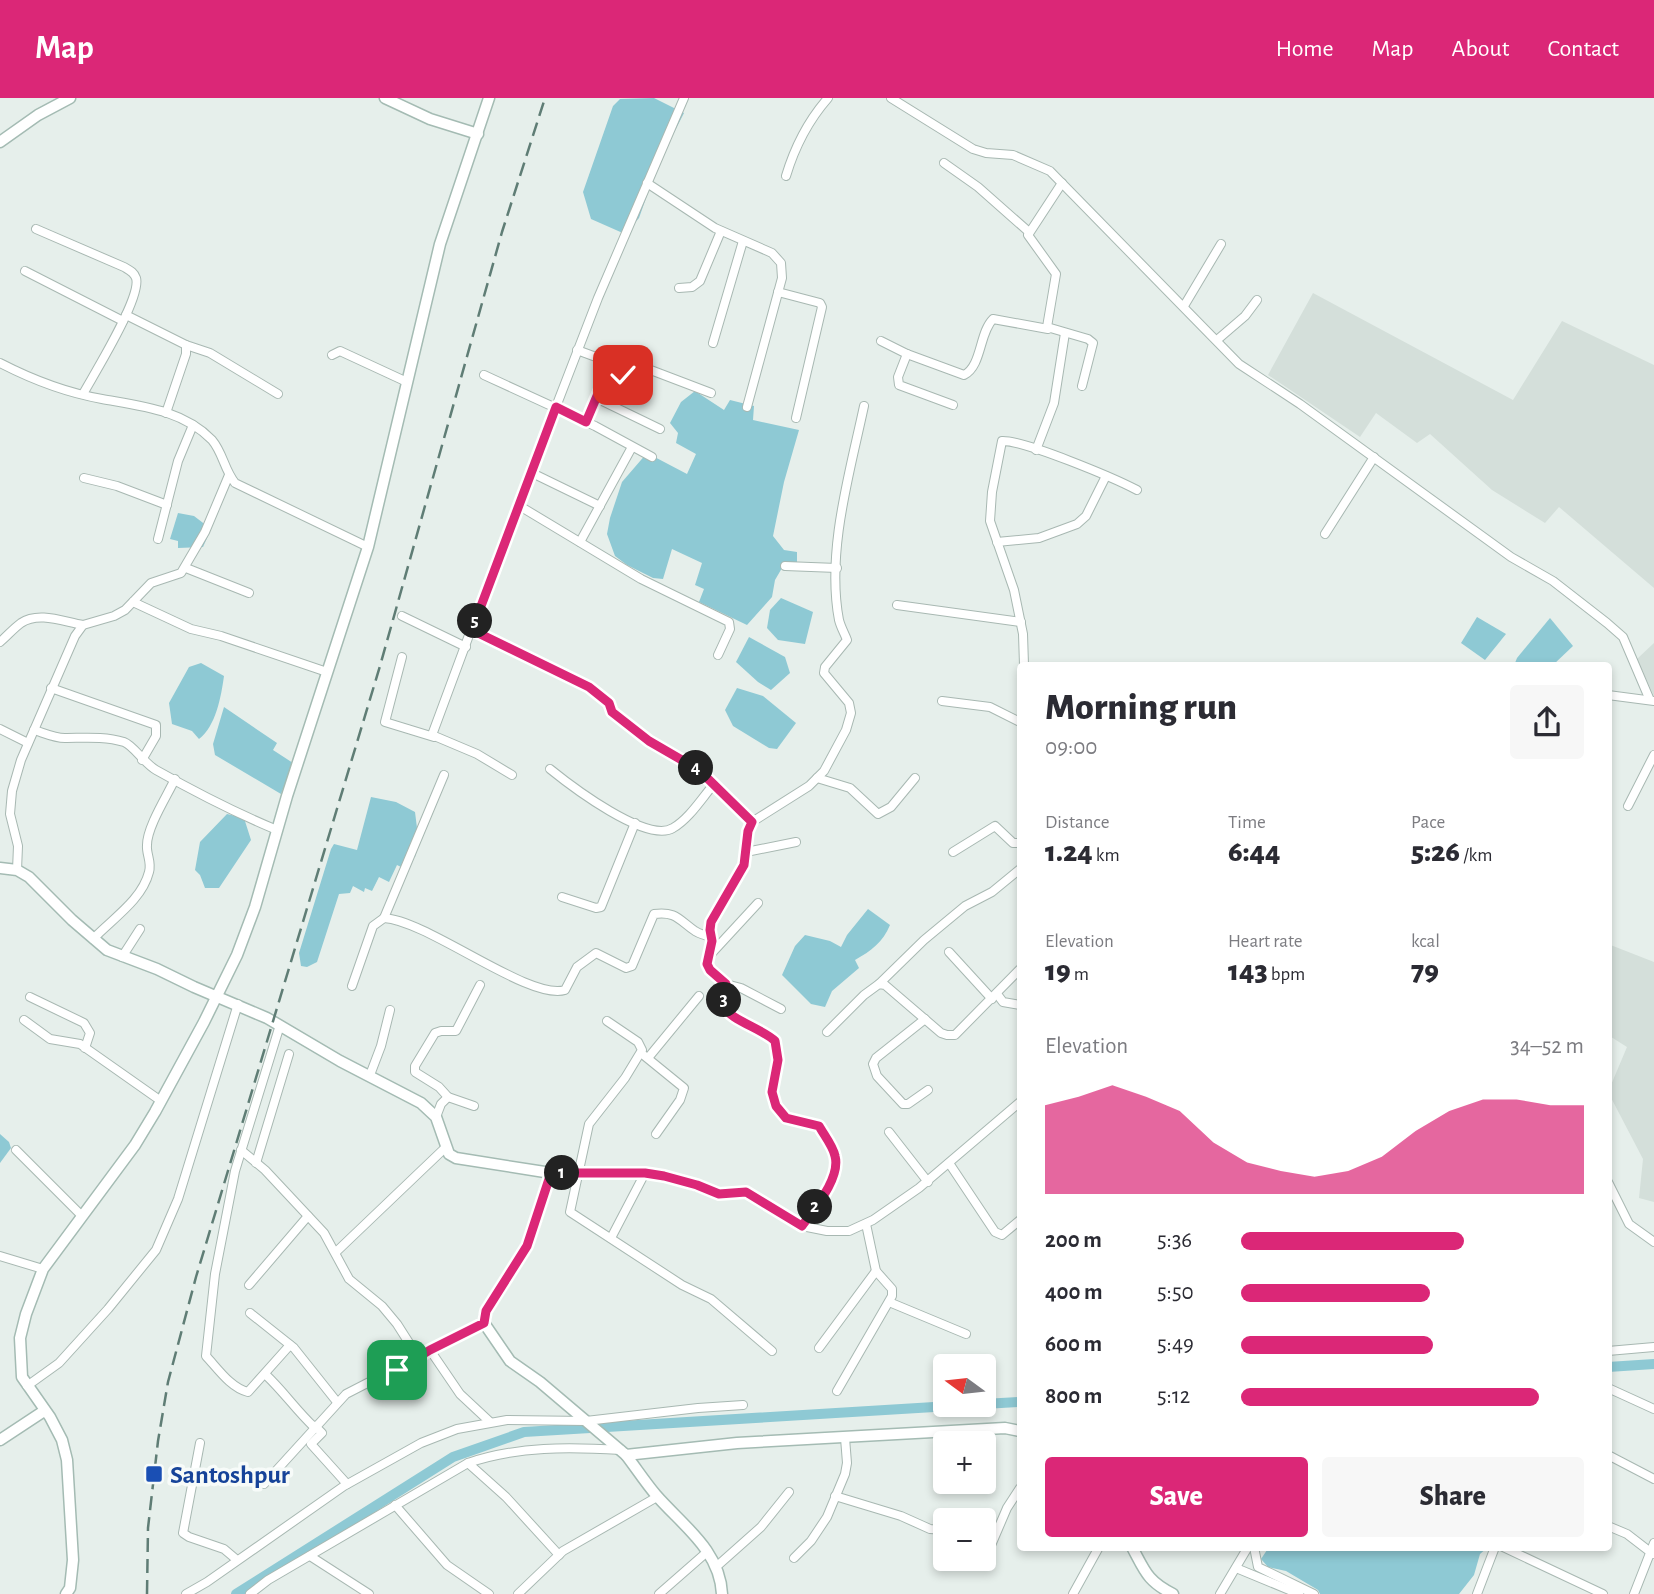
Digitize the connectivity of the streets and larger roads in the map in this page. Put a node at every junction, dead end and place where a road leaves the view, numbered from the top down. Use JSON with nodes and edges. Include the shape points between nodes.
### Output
{"nodes":[{"id":1,"x":70,"y":98,"type":"edge"},
{"id":2,"x":385,"y":98,"type":"edge"},
{"id":3,"x":489,"y":98,"type":"edge"},
{"id":4,"x":684,"y":98,"type":"edge"},
{"id":5,"x":828,"y":98,"type":"edge"},
{"id":6,"x":891,"y":98,"type":"edge"},
{"id":7,"x":478,"y":134,"type":"junction"},
{"id":8,"x":0,"y":142,"type":"edge"},
{"id":9,"x":944,"y":163,"type":"dead end"},
{"id":10,"x":786,"y":176,"type":"dead end"},
{"id":11,"x":647,"y":183,"type":"junction"},
{"id":12,"x":1062,"y":183,"type":"junction"},
{"id":13,"x":36,"y":229,"type":"dead end"},
{"id":14,"x":721,"y":231,"type":"junction"},
{"id":15,"x":1029,"y":232,"type":"junction"},
{"id":16,"x":743,"y":241,"type":"junction"},
{"id":17,"x":1222,"y":244,"type":"dead end"},
{"id":18,"x":25,"y":271,"type":"dead end"},
{"id":19,"x":679,"y":288,"type":"dead end"},
{"id":20,"x":778,"y":292,"type":"junction"},
{"id":21,"x":1257,"y":300,"type":"dead end"},
{"id":22,"x":1184,"y":306,"type":"junction"},
{"id":23,"x":124,"y":318,"type":"junction"},
{"id":24,"x":1048,"y":329,"type":"junction"},
{"id":25,"x":1065,"y":333,"type":"junction"},
{"id":26,"x":1217,"y":340,"type":"junction"},
{"id":27,"x":881,"y":341,"type":"dead end"},
{"id":28,"x":713,"y":343,"type":"dead end"},
{"id":29,"x":186,"y":345,"type":"junction"},
{"id":30,"x":578,"y":350,"type":"junction"},
{"id":31,"x":907,"y":354,"type":"junction"},
{"id":32,"x":332,"y":355,"type":"dead end"},
{"id":33,"x":0,"y":363,"type":"edge"},
{"id":34,"x":608,"y":370,"type":"junction"},
{"id":35,"x":484,"y":375,"type":"dead end"},
{"id":36,"x":408,"y":382,"type":"junction"},
{"id":37,"x":1082,"y":386,"type":"dead end"},
{"id":38,"x":711,"y":393,"type":"dead end"},
{"id":39,"x":83,"y":394,"type":"junction"},
{"id":40,"x":278,"y":394,"type":"dead end"},
{"id":41,"x":596,"y":398,"type":"junction"},
{"id":42,"x":953,"y":405,"type":"dead end"},
{"id":43,"x":864,"y":406,"type":"dead end"},
{"id":44,"x":556,"y":407,"type":"junction"},
{"id":45,"x":747,"y":407,"type":"dead end"},
{"id":46,"x":166,"y":413,"type":"junction"},
{"id":47,"x":796,"y":418,"type":"dead end"},
{"id":48,"x":586,"y":422,"type":"junction"},
{"id":49,"x":193,"y":425,"type":"junction"},
{"id":50,"x":660,"y":429,"type":"dead end"},
{"id":51,"x":632,"y":446,"type":"junction"},
{"id":52,"x":1036,"y":450,"type":"junction"},
{"id":53,"x":652,"y":457,"type":"dead end"},
{"id":54,"x":1374,"y":457,"type":"junction"},
{"id":55,"x":530,"y":472,"type":"junction"},
{"id":56,"x":229,"y":475,"type":"junction"},
{"id":57,"x":1106,"y":476,"type":"junction"},
{"id":58,"x":84,"y":478,"type":"dead end"},
{"id":59,"x":1137,"y":490,"type":"dead end"},
{"id":60,"x":167,"y":505,"type":"junction"},
{"id":61,"x":518,"y":505,"type":"junction"},
{"id":62,"x":600,"y":506,"type":"junction"},
{"id":63,"x":1325,"y":534,"type":"dead end"},
{"id":64,"x":158,"y":539,"type":"dead end"},
{"id":65,"x":580,"y":542,"type":"junction"},
{"id":66,"x":996,"y":542,"type":"junction"},
{"id":67,"x":368,"y":547,"type":"junction"},
{"id":68,"x":785,"y":566,"type":"dead end"},
{"id":69,"x":186,"y":568,"type":"junction"},
{"id":70,"x":837,"y":569,"type":"junction"},
{"id":71,"x":249,"y":593,"type":"dead end"},
{"id":72,"x":134,"y":603,"type":"junction"},
{"id":73,"x":897,"y":605,"type":"dead end"},
{"id":74,"x":401,"y":616,"type":"dead end"},
{"id":75,"x":1021,"y":622,"type":"junction"},
{"id":76,"x":83,"y":625,"type":"junction"},
{"id":77,"x":472,"y":630,"type":"junction"},
{"id":78,"x":0,"y":642,"type":"edge"},
{"id":79,"x":466,"y":647,"type":"junction"},
{"id":80,"x":718,"y":655,"type":"dead end"},
{"id":81,"x":402,"y":657,"type":"dead end"},
{"id":82,"x":1024,"y":662,"type":"edge"},
{"id":83,"x":327,"y":672,"type":"junction"},
{"id":84,"x":51,"y":688,"type":"junction"},
{"id":85,"x":1612,"y":695,"type":"edge"},
{"id":86,"x":1651,"y":699,"type":"edge"},
{"id":87,"x":942,"y":701,"type":"dead end"},
{"id":88,"x":1017,"y":720,"type":"edge"},
{"id":89,"x":0,"y":729,"type":"edge"},
{"id":90,"x":34,"y":730,"type":"junction"},
{"id":91,"x":433,"y":737,"type":"junction"},
{"id":92,"x":28,"y":743,"type":"junction"},
{"id":93,"x":1654,"y":755,"type":"edge"},
{"id":94,"x":142,"y":760,"type":"junction"},
{"id":95,"x":550,"y":769,"type":"dead end"},
{"id":96,"x":444,"y":775,"type":"dead end"},
{"id":97,"x":512,"y":775,"type":"dead end"},
{"id":98,"x":817,"y":778,"type":"junction"},
{"id":99,"x":915,"y":778,"type":"dead end"},
{"id":100,"x":175,"y":779,"type":"junction"},
{"id":101,"x":714,"y":784,"type":"junction"},
{"id":102,"x":1628,"y":806,"type":"dead end"},
{"id":103,"x":752,"y":822,"type":"junction"},
{"id":104,"x":635,"y":823,"type":"junction"},
{"id":105,"x":277,"y":830,"type":"junction"},
{"id":106,"x":796,"y":842,"type":"dead end"},
{"id":107,"x":1017,"y":843,"type":"edge"},
{"id":108,"x":746,"y":852,"type":"junction"},
{"id":109,"x":953,"y":852,"type":"dead end"},
{"id":110,"x":0,"y":868,"type":"edge"},
{"id":111,"x":16,"y":870,"type":"junction"},
{"id":112,"x":1017,"y":871,"type":"edge"},
{"id":113,"x":562,"y":897,"type":"dead end"},
{"id":114,"x":758,"y":903,"type":"dead end"},
{"id":115,"x":384,"y":918,"type":"junction"},
{"id":116,"x":140,"y":929,"type":"dead end"},
{"id":117,"x":712,"y":937,"type":"junction"},
{"id":118,"x":93,"y":939,"type":"junction"},
{"id":119,"x":949,"y":952,"type":"dead end"},
{"id":120,"x":122,"y":957,"type":"junction"},
{"id":121,"x":708,"y":957,"type":"junction"},
{"id":122,"x":1017,"y":973,"type":"edge"},
{"id":123,"x":726,"y":984,"type":"junction"},
{"id":124,"x":879,"y":984,"type":"junction"},
{"id":125,"x":480,"y":985,"type":"dead end"},
{"id":126,"x":352,"y":986,"type":"dead end"},
{"id":127,"x":216,"y":996,"type":"junction"},
{"id":128,"x":699,"y":996,"type":"dead end"},
{"id":129,"x":30,"y":997,"type":"dead end"},
{"id":130,"x":994,"y":997,"type":"junction"},
{"id":131,"x":238,"y":1004,"type":"junction"},
{"id":132,"x":1017,"y":1004,"type":"edge"},
{"id":133,"x":781,"y":1009,"type":"dead end"},
{"id":134,"x":390,"y":1010,"type":"dead end"},
{"id":135,"x":925,"y":1019,"type":"junction"},
{"id":136,"x":24,"y":1020,"type":"dead end"},
{"id":137,"x":607,"y":1021,"type":"dead end"},
{"id":138,"x":280,"y":1025,"type":"junction"},
{"id":139,"x":827,"y":1032,"type":"dead end"},
{"id":140,"x":85,"y":1048,"type":"junction"},
{"id":141,"x":289,"y":1055,"type":"dead end"},
{"id":142,"x":645,"y":1056,"type":"junction"},
{"id":143,"x":370,"y":1075,"type":"junction"},
{"id":144,"x":928,"y":1090,"type":"dead end"},
{"id":145,"x":448,"y":1097,"type":"junction"},
{"id":146,"x":161,"y":1101,"type":"junction"},
{"id":147,"x":1017,"y":1105,"type":"edge"},
{"id":148,"x":474,"y":1107,"type":"dead end"},
{"id":149,"x":436,"y":1117,"type":"junction"},
{"id":150,"x":889,"y":1132,"type":"dead end"},
{"id":151,"x":656,"y":1134,"type":"dead end"},
{"id":152,"x":446,"y":1147,"type":"junction"},
{"id":153,"x":16,"y":1150,"type":"dead end"},
{"id":154,"x":241,"y":1150,"type":"junction"},
{"id":155,"x":256,"y":1163,"type":"junction"},
{"id":156,"x":949,"y":1163,"type":"junction"},
{"id":157,"x":551,"y":1173,"type":"junction"},
{"id":158,"x":578,"y":1173,"type":"junction"},
{"id":159,"x":645,"y":1173,"type":"junction"},
{"id":160,"x":928,"y":1182,"type":"junction"},
{"id":161,"x":1612,"y":1190,"type":"edge"},
{"id":162,"x":81,"y":1215,"type":"junction"},
{"id":163,"x":308,"y":1216,"type":"junction"},
{"id":164,"x":1017,"y":1223,"type":"edge"},
{"id":165,"x":866,"y":1224,"type":"junction"},
{"id":166,"x":802,"y":1226,"type":"junction"},
{"id":167,"x":611,"y":1238,"type":"junction"},
{"id":168,"x":1654,"y":1242,"type":"edge"},
{"id":169,"x":335,"y":1252,"type":"junction"},
{"id":170,"x":0,"y":1256,"type":"edge"},
{"id":171,"x":43,"y":1269,"type":"junction"},
{"id":172,"x":876,"y":1270,"type":"junction"},
{"id":173,"x":249,"y":1285,"type":"dead end"},
{"id":174,"x":888,"y":1302,"type":"junction"},
{"id":175,"x":250,"y":1313,"type":"dead end"},
{"id":176,"x":484,"y":1323,"type":"junction"},
{"id":177,"x":966,"y":1334,"type":"dead end"},
{"id":178,"x":290,"y":1345,"type":"junction"},
{"id":179,"x":819,"y":1348,"type":"dead end"},
{"id":180,"x":1654,"y":1348,"type":"edge"},
{"id":181,"x":430,"y":1350,"type":"junction"},
{"id":182,"x":772,"y":1351,"type":"dead end"},
{"id":183,"x":1612,"y":1351,"type":"edge"},
{"id":184,"x":418,"y":1357,"type":"junction"},
{"id":185,"x":265,"y":1375,"type":"junction"},
{"id":186,"x":27,"y":1386,"type":"junction"},
{"id":187,"x":1612,"y":1390,"type":"edge"},
{"id":188,"x":837,"y":1391,"type":"dead end"},
{"id":189,"x":337,"y":1402,"type":"junction"},
{"id":190,"x":743,"y":1405,"type":"dead end"},
{"id":191,"x":1654,"y":1409,"type":"edge"},
{"id":192,"x":44,"y":1411,"type":"junction"},
{"id":193,"x":489,"y":1422,"type":"junction"},
{"id":194,"x":588,"y":1424,"type":"junction"},
{"id":195,"x":315,"y":1426,"type":"junction"},
{"id":196,"x":1017,"y":1430,"type":"edge"},
{"id":197,"x":845,"y":1438,"type":"junction"},
{"id":198,"x":0,"y":1440,"type":"edge"},
{"id":199,"x":200,"y":1443,"type":"dead end"},
{"id":200,"x":620,"y":1449,"type":"junction"},
{"id":201,"x":1612,"y":1457,"type":"edge"},
{"id":202,"x":468,"y":1463,"type":"junction"},
{"id":203,"x":1654,"y":1479,"type":"edge"},
{"id":204,"x":264,"y":1484,"type":"dead end"},
{"id":205,"x":347,"y":1484,"type":"junction"},
{"id":206,"x":789,"y":1492,"type":"dead end"},
{"id":207,"x":1017,"y":1493,"type":"edge"},
{"id":208,"x":835,"y":1496,"type":"junction"},
{"id":209,"x":657,"y":1497,"type":"junction"},
{"id":210,"x":395,"y":1505,"type":"junction"},
{"id":211,"x":1612,"y":1528,"type":"edge"},
{"id":212,"x":933,"y":1529,"type":"edge"},
{"id":213,"x":996,"y":1534,"type":"edge"},
{"id":214,"x":1654,"y":1543,"type":"edge"},
{"id":215,"x":1097,"y":1551,"type":"edge"},
{"id":216,"x":1134,"y":1551,"type":"edge"},
{"id":217,"x":1246,"y":1551,"type":"edge"},
{"id":218,"x":1255,"y":1551,"type":"edge"},
{"id":219,"x":1494,"y":1551,"type":"edge"},
{"id":220,"x":1512,"y":1551,"type":"edge"},
{"id":221,"x":708,"y":1552,"type":"junction"},
{"id":222,"x":1652,"y":1553,"type":"edge"},
{"id":223,"x":559,"y":1555,"type":"junction"},
{"id":224,"x":310,"y":1556,"type":"junction"},
{"id":225,"x":794,"y":1558,"type":"dead end"},
{"id":226,"x":237,"y":1560,"type":"junction"},
{"id":227,"x":716,"y":1567,"type":"junction"},
{"id":228,"x":1236,"y":1568,"type":"junction"},
{"id":229,"x":66,"y":1594,"type":"edge"},
{"id":230,"x":186,"y":1594,"type":"edge"},
{"id":231,"x":251,"y":1594,"type":"edge"},
{"id":232,"x":369,"y":1594,"type":"edge"},
{"id":233,"x":489,"y":1594,"type":"edge"},
{"id":234,"x":518,"y":1594,"type":"edge"},
{"id":235,"x":659,"y":1594,"type":"edge"},
{"id":236,"x":722,"y":1594,"type":"edge"},
{"id":237,"x":1073,"y":1594,"type":"edge"},
{"id":238,"x":1173,"y":1594,"type":"edge"},
{"id":239,"x":1220,"y":1594,"type":"edge"},
{"id":240,"x":1299,"y":1594,"type":"edge"},
{"id":241,"x":1314,"y":1594,"type":"edge"},
{"id":242,"x":1477,"y":1594,"type":"edge"},
{"id":243,"x":1603,"y":1594,"type":"edge"},
{"id":244,"x":1634,"y":1594,"type":"edge"}],
"edges":[{"from":1,"to":8,"type":"street"},
{"from":2,"to":7,"type":"street","via":[[430,120]]},
{"from":3,"to":7,"type":"street"},
{"from":4,"to":11,"type":"street"},
{"from":5,"to":10,"type":"street","via":[[799,140]]},
{"from":6,"to":12,"type":"street","via":[[973,149],[1022,158]]},
{"from":7,"to":36,"type":"street","via":[[440,243]]},
{"from":9,"to":15,"type":"street"},
{"from":11,"to":14,"type":"street"},
{"from":11,"to":30,"type":"street"},
{"from":12,"to":15,"type":"street"},
{"from":12,"to":22,"type":"street"},
{"from":13,"to":23,"type":"street","via":[[132,272],[136,284]]},
{"from":14,"to":16,"type":"street"},
{"from":14,"to":19,"type":"street","via":[[700,281]]},
{"from":15,"to":24,"type":"street","via":[[1030,241],[1056,274]]},
{"from":16,"to":20,"type":"street","via":[[778,258],[782,270]]},
{"from":16,"to":28,"type":"street"},
{"from":17,"to":22,"type":"street"},
{"from":18,"to":23,"type":"street"},
{"from":20,"to":45,"type":"street"},
{"from":20,"to":47,"type":"street","via":[[822,307]]},
{"from":21,"to":26,"type":"street"},
{"from":22,"to":26,"type":"street"},
{"from":23,"to":29,"type":"street"},
{"from":23,"to":39,"type":"street"},
{"from":24,"to":25,"type":"street"},
{"from":24,"to":31,"type":"street","via":[[993,319],[971,370],[964,375]]},
{"from":25,"to":37,"type":"street","via":[[1093,343]]},
{"from":25,"to":52,"type":"street","via":[[1054,403]]},
{"from":26,"to":54,"type":"street","via":[[1253,374]]},
{"from":27,"to":31,"type":"street"},
{"from":29,"to":40,"type":"street","via":[[210,353]]},
{"from":29,"to":46,"type":"street"},
{"from":30,"to":34,"type":"street","via":[[607,361]]},
{"from":30,"to":44,"type":"street"},
{"from":31,"to":42,"type":"street","via":[[899,385]]},
{"from":32,"to":36,"type":"street","via":[[340,351]]},
{"from":33,"to":39,"type":"street"},
{"from":34,"to":38,"type":"street","via":[[623,375],[648,369]]},
{"from":34,"to":41,"type":"street"},
{"from":35,"to":44,"type":"street"},
{"from":36,"to":67,"type":"street"},
{"from":39,"to":46,"type":"street"},
{"from":41,"to":48,"type":"street"},
{"from":41,"to":50,"type":"street"},
{"from":43,"to":70,"type":"street","via":[[844,498]]},
{"from":44,"to":48,"type":"street"},
{"from":44,"to":55,"type":"street"},
{"from":46,"to":49,"type":"street"},
{"from":48,"to":51,"type":"street"},
{"from":49,"to":56,"type":"street","via":[[221,451]]},
{"from":49,"to":60,"type":"street"},
{"from":51,"to":53,"type":"street"},
{"from":51,"to":62,"type":"street"},
{"from":52,"to":57,"type":"street"},
{"from":52,"to":66,"type":"street","via":[[1000,443],[989,512]]},
{"from":54,"to":63,"type":"street"},
{"from":54,"to":86,"type":"street","via":[[1607,623],[1623,637]]},
{"from":55,"to":61,"type":"street"},
{"from":55,"to":62,"type":"street"},
{"from":56,"to":67,"type":"street","via":[[262,498]]},
{"from":56,"to":69,"type":"street"},
{"from":57,"to":59,"type":"street"},
{"from":57,"to":66,"type":"street","via":[[1086,516],[1077,524],[1039,538]]},
{"from":58,"to":60,"type":"street"},
{"from":60,"to":64,"type":"street"},
{"from":61,"to":65,"type":"street"},
{"from":61,"to":77,"type":"street"},
{"from":62,"to":65,"type":"street"},
{"from":65,"to":80,"type":"street","via":[[641,579],[729,622]]},
{"from":66,"to":75,"type":"street"},
{"from":67,"to":83,"type":"street"},
{"from":68,"to":70,"type":"street"},
{"from":69,"to":71,"type":"street"},
{"from":69,"to":72,"type":"street","via":[[175,577],[151,583]]},
{"from":70,"to":98,"type":"street","via":[[840,622],[847,640],[824,673],[849,703],[851,713]]},
{"from":72,"to":76,"type":"street","via":[[114,616]]},
{"from":72,"to":83,"type":"street","via":[[191,629]]},
{"from":73,"to":75,"type":"street"},
{"from":74,"to":79,"type":"street"},
{"from":75,"to":82,"type":"street"},
{"from":76,"to":78,"type":"street","via":[[32,618]]},
{"from":76,"to":84,"type":"street"},
{"from":77,"to":79,"type":"street"},
{"from":77,"to":101,"type":"street","via":[[589,687],[609,703],[614,714]]},
{"from":79,"to":91,"type":"street"},
{"from":81,"to":91,"type":"street","via":[[385,722]]},
{"from":83,"to":105,"type":"street"},
{"from":84,"to":90,"type":"street"},
{"from":84,"to":94,"type":"street","via":[[156,725],[156,736]]},
{"from":85,"to":86,"type":"street"},
{"from":87,"to":88,"type":"street","via":[[990,707]]},
{"from":89,"to":92,"type":"street"},
{"from":90,"to":92,"type":"street"},
{"from":90,"to":94,"type":"street","via":[[63,738],[122,741]]},
{"from":91,"to":97,"type":"street","via":[[477,754]]},
{"from":92,"to":111,"type":"street","via":[[10,802],[18,846]]},
{"from":93,"to":102,"type":"street"},
{"from":94,"to":100,"type":"street"},
{"from":95,"to":104,"type":"street"},
{"from":96,"to":115,"type":"street"},
{"from":98,"to":99,"type":"street","via":[[850,788],[878,814],[891,807]]},
{"from":98,"to":103,"type":"street"},
{"from":100,"to":105,"type":"street"},
{"from":100,"to":118,"type":"street","via":[[149,833],[146,879],[132,901]]},
{"from":101,"to":103,"type":"street"},
{"from":101,"to":104,"type":"street","via":[[671,830]]},
{"from":103,"to":108,"type":"street"},
{"from":104,"to":113,"type":"street","via":[[601,907]]},
{"from":105,"to":127,"type":"street","via":[[255,907]]},
{"from":106,"to":108,"type":"street"},
{"from":107,"to":109,"type":"street","via":[[995,826]]},
{"from":108,"to":117,"type":"street","via":[[740,873],[711,922]]},
{"from":110,"to":111,"type":"street"},
{"from":111,"to":118,"type":"street","via":[[43,889]]},
{"from":112,"to":124,"type":"street","via":[[965,906]]},
{"from":114,"to":121,"type":"street"},
{"from":115,"to":117,"type":"street","via":[[405,923],[552,992],[565,990],[577,967],[596,953],[632,967],[654,914],[672,915],[697,933]]},
{"from":115,"to":126,"type":"street","via":[[373,926]]},
{"from":116,"to":120,"type":"street"},
{"from":117,"to":121,"type":"street"},
{"from":118,"to":120,"type":"street"},
{"from":119,"to":130,"type":"street"},
{"from":120,"to":127,"type":"street"},
{"from":121,"to":123,"type":"street","via":[[710,970]]},
{"from":122,"to":130,"type":"street"},
{"from":123,"to":133,"type":"street"},
{"from":123,"to":166,"type":"street","via":[[723,1002],[727,1012],[775,1041],[778,1060],[772,1092],[776,1106],[786,1118],[819,1126],[836,1157],[828,1188]]},
{"from":124,"to":135,"type":"street"},
{"from":124,"to":139,"type":"street"},
{"from":125,"to":145,"type":"street","via":[[456,1031],[435,1033],[415,1066],[415,1072]]},
{"from":127,"to":131,"type":"street"},
{"from":127,"to":146,"type":"street"},
{"from":128,"to":142,"type":"street"},
{"from":129,"to":140,"type":"street","via":[[90,1028]]},
{"from":130,"to":132,"type":"street"},
{"from":130,"to":135,"type":"street","via":[[955,1035],[945,1035]]},
{"from":131,"to":138,"type":"street"},
{"from":131,"to":186,"type":"street","via":[[178,1199],[156,1250],[59,1363]]},
{"from":134,"to":143,"type":"street"},
{"from":135,"to":144,"type":"street","via":[[873,1062],[874,1070],[901,1103],[908,1104]]},
{"from":136,"to":140,"type":"street","via":[[50,1039]]},
{"from":137,"to":142,"type":"street","via":[[642,1045]]},
{"from":138,"to":143,"type":"street"},
{"from":138,"to":154,"type":"street"},
{"from":140,"to":146,"type":"street"},
{"from":141,"to":155,"type":"street"},
{"from":142,"to":151,"type":"street","via":[[684,1088]]},
{"from":142,"to":158,"type":"street","via":[[592,1118]]},
{"from":143,"to":149,"type":"street","via":[[421,1102]]},
{"from":145,"to":148,"type":"street"},
{"from":145,"to":149,"type":"street"},
{"from":146,"to":162,"type":"street","via":[[135,1145]]},
{"from":147,"to":156,"type":"street"},
{"from":149,"to":152,"type":"street"},
{"from":150,"to":160,"type":"street"},
{"from":152,"to":157,"type":"street","via":[[456,1158]]},
{"from":152,"to":169,"type":"street"},
{"from":153,"to":162,"type":"street"},
{"from":154,"to":155,"type":"street"},
{"from":154,"to":185,"type":"street","via":[[215,1274],[206,1356],[245,1392]]},
{"from":155,"to":163,"type":"street"},
{"from":156,"to":160,"type":"street"},
{"from":156,"to":164,"type":"street","via":[[995,1232],[1006,1234]]},
{"from":157,"to":158,"type":"street"},
{"from":157,"to":176,"type":"street","via":[[532,1235],[486,1311]]},
{"from":158,"to":159,"type":"street"},
{"from":158,"to":167,"type":"street","via":[[570,1212]]},
{"from":159,"to":166,"type":"street","via":[[719,1194],[751,1194]]},
{"from":159,"to":167,"type":"street"},
{"from":160,"to":165,"type":"street"},
{"from":161,"to":168,"type":"street","via":[[1629,1224]]},
{"from":162,"to":171,"type":"street"},
{"from":163,"to":169,"type":"street"},
{"from":163,"to":173,"type":"street"},
{"from":165,"to":166,"type":"street","via":[[849,1231]]},
{"from":165,"to":172,"type":"street"},
{"from":167,"to":182,"type":"street","via":[[681,1285],[711,1299]]},
{"from":169,"to":184,"type":"street","via":[[349,1279],[382,1306]]},
{"from":170,"to":171,"type":"street"},
{"from":171,"to":186,"type":"street","via":[[20,1338],[20,1368]]},
{"from":172,"to":174,"type":"street","via":[[892,1289]]},
{"from":172,"to":179,"type":"street"},
{"from":174,"to":177,"type":"street"},
{"from":174,"to":188,"type":"street"},
{"from":175,"to":178,"type":"street"},
{"from":176,"to":181,"type":"street"},
{"from":176,"to":194,"type":"street","via":[[510,1361]]},
{"from":178,"to":185,"type":"street"},
{"from":178,"to":189,"type":"street"},
{"from":180,"to":183,"type":"street"},
{"from":181,"to":184,"type":"street"},
{"from":181,"to":193,"type":"street","via":[[460,1394]]},
{"from":184,"to":189,"type":"street","via":[[360,1385]]},
{"from":185,"to":195,"type":"street"},
{"from":186,"to":192,"type":"street"},
{"from":187,"to":191,"type":"street"},
{"from":189,"to":195,"type":"street"},
{"from":190,"to":194,"type":"street"},
{"from":192,"to":198,"type":"street"},
{"from":192,"to":229,"type":"street","via":[[62,1440],[67,1460],[73,1560]]},
{"from":193,"to":194,"type":"street"},
{"from":193,"to":205,"type":"street","via":[[421,1443]]},
{"from":194,"to":200,"type":"street"},
{"from":195,"to":204,"type":"street"},
{"from":195,"to":205,"type":"street","via":[[323,1433],[311,1444]]},
{"from":196,"to":197,"type":"street"},
{"from":197,"to":200,"type":"street"},
{"from":197,"to":208,"type":"street","via":[[847,1463]]},
{"from":199,"to":226,"type":"street","via":[[183,1533],[224,1549]]},
{"from":200,"to":202,"type":"street","via":[[538,1448]]},
{"from":200,"to":209,"type":"street"},
{"from":201,"to":203,"type":"street"},
{"from":202,"to":210,"type":"street"},
{"from":202,"to":223,"type":"street"},
{"from":205,"to":226,"type":"street"},
{"from":206,"to":227,"type":"street","via":[[761,1527]]},
{"from":207,"to":213,"type":"street"},
{"from":208,"to":212,"type":"street"},
{"from":208,"to":225,"type":"street","via":[[822,1526]]},
{"from":209,"to":221,"type":"street"},
{"from":209,"to":223,"type":"street"},
{"from":210,"to":224,"type":"street"},
{"from":210,"to":233,"type":"street","via":[[447,1565]]},
{"from":211,"to":222,"type":"street"},
{"from":214,"to":222,"type":"street"},
{"from":215,"to":237,"type":"street"},
{"from":216,"to":238,"type":"street","via":[[1145,1575]]},
{"from":217,"to":228,"type":"street"},
{"from":218,"to":241,"type":"street","via":[[1258,1567]]},
{"from":219,"to":242,"type":"street"},
{"from":220,"to":243,"type":"street"},
{"from":221,"to":227,"type":"street"},
{"from":221,"to":235,"type":"street"},
{"from":222,"to":244,"type":"street"},
{"from":223,"to":234,"type":"street"},
{"from":224,"to":231,"type":"street"},
{"from":224,"to":232,"type":"street"},
{"from":226,"to":230,"type":"street"},
{"from":227,"to":236,"type":"street"},
{"from":228,"to":239,"type":"street"},
{"from":228,"to":240,"type":"street"}]}
